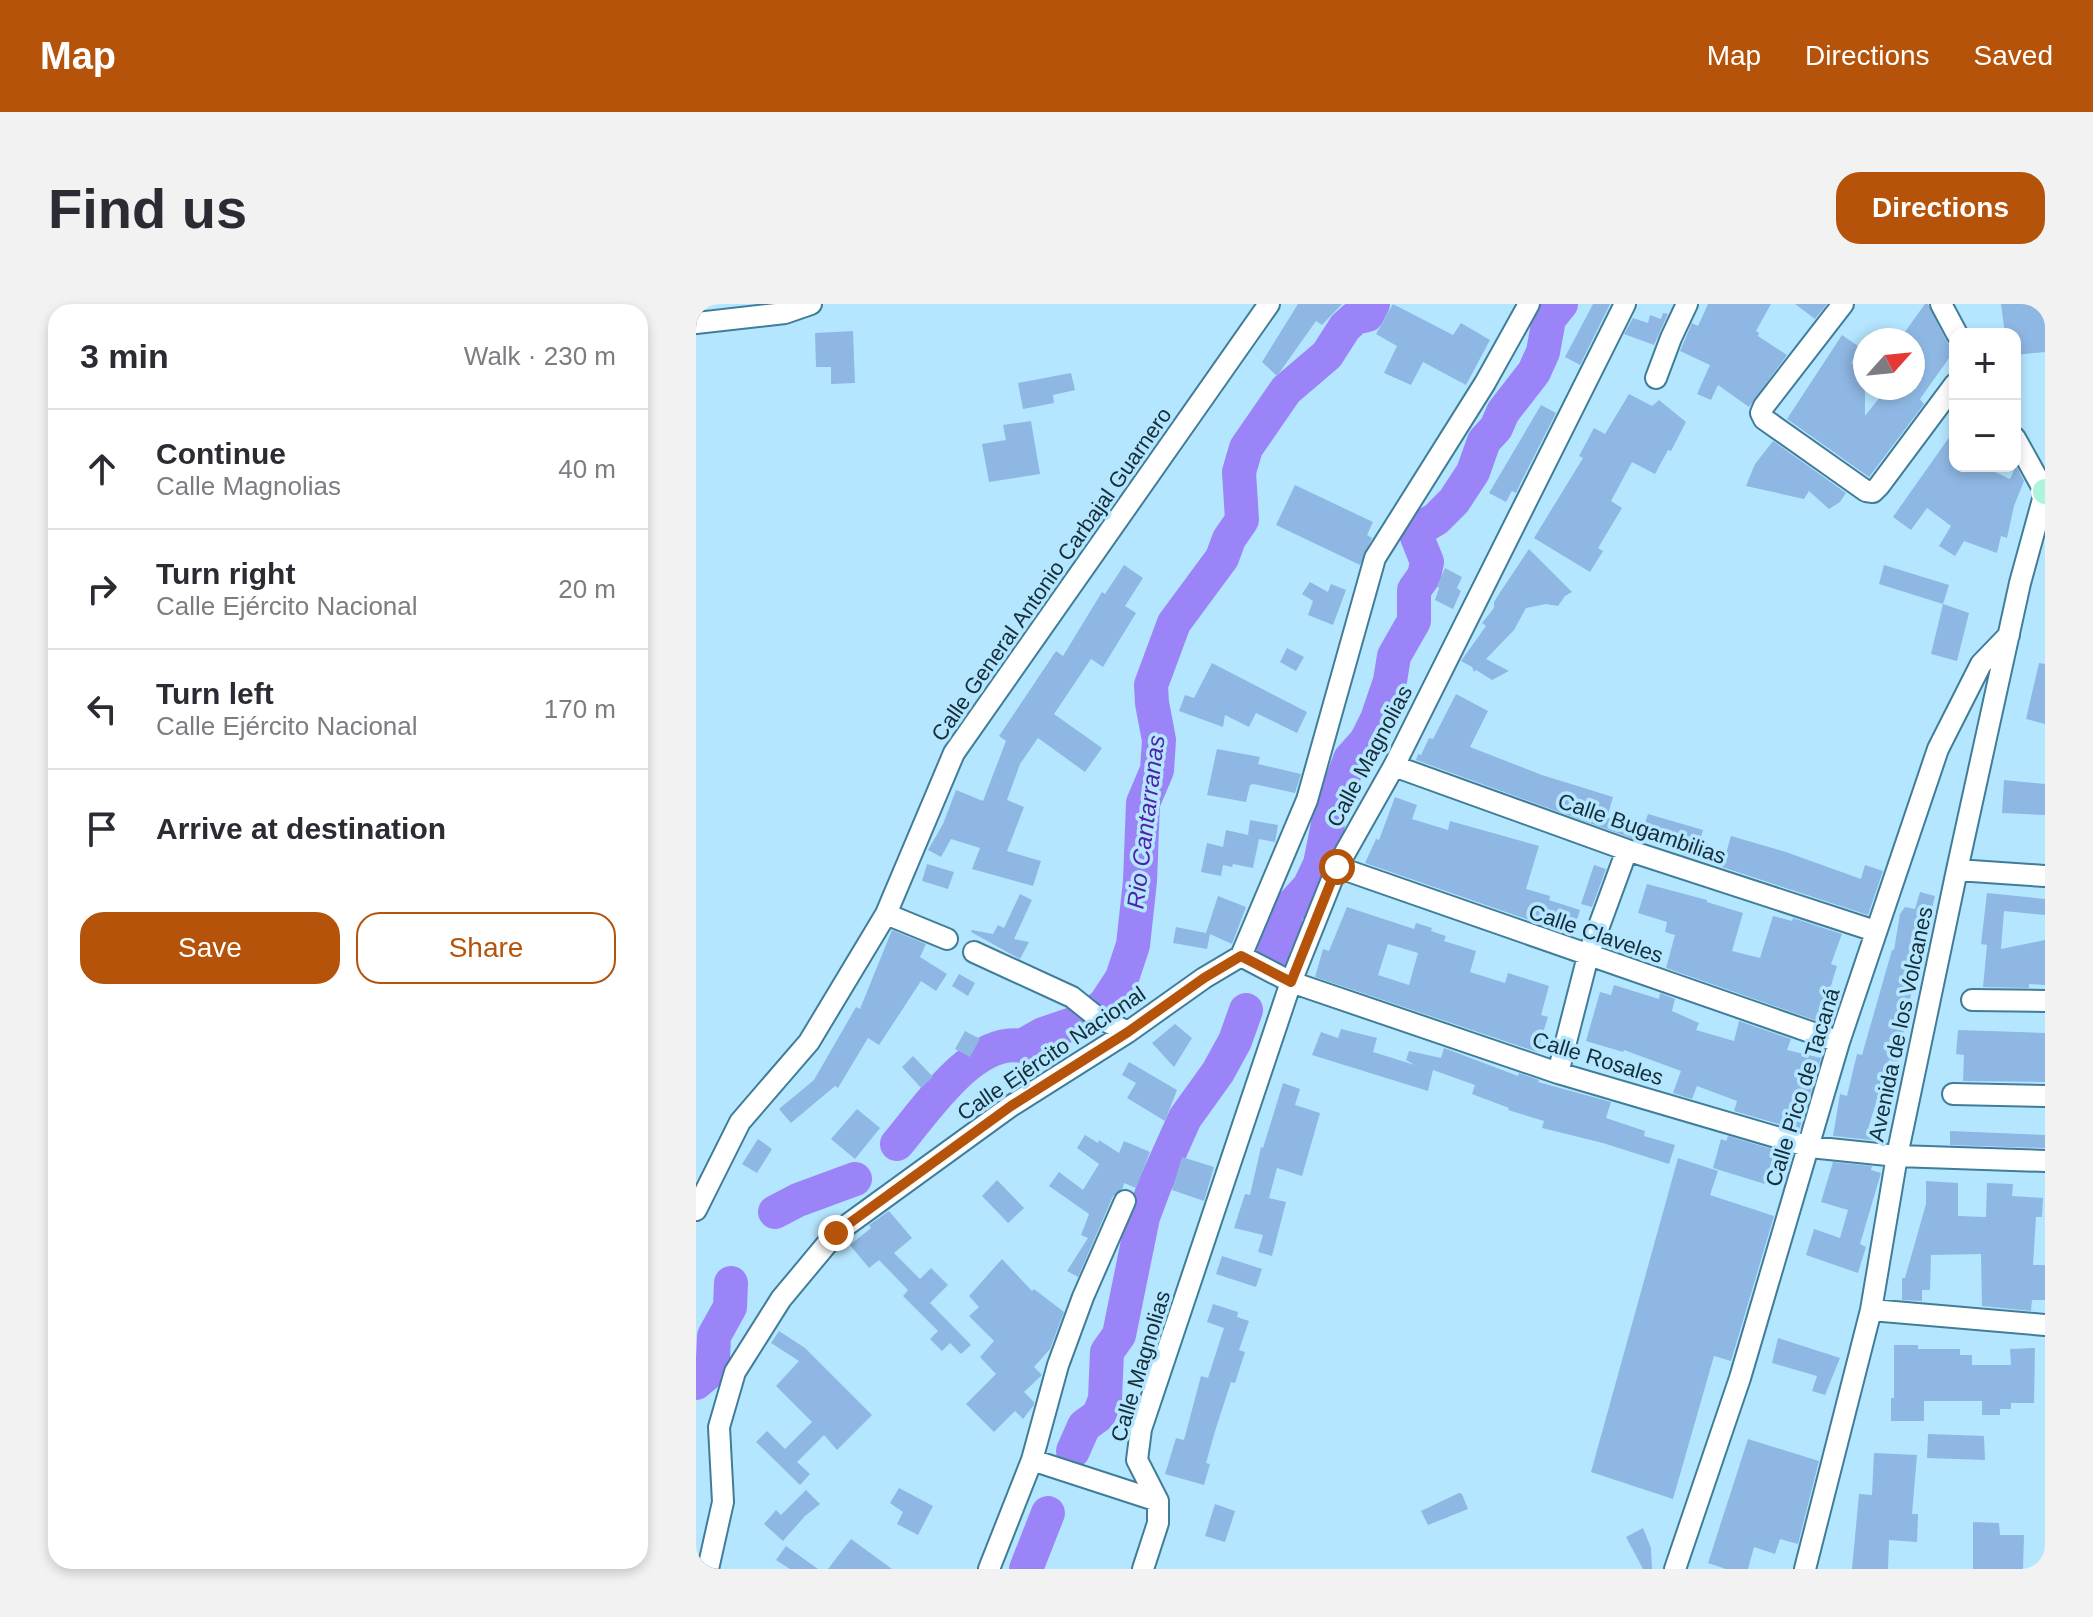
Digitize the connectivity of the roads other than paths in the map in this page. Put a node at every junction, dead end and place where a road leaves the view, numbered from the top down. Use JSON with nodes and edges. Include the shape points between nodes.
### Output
{"nodes":[{"id":1,"x":811,"y":304,"type":"edge"},
{"id":2,"x":1269,"y":304,"type":"edge"},
{"id":3,"x":1529,"y":304,"type":"edge"},
{"id":4,"x":1625,"y":304,"type":"edge"},
{"id":5,"x":1687,"y":304,"type":"edge"},
{"id":6,"x":1843,"y":304,"type":"edge"},
{"id":7,"x":1941,"y":304,"type":"edge"},
{"id":8,"x":696,"y":323,"type":"edge"},
{"id":9,"x":1954,"y":328,"type":"edge"},
{"id":10,"x":1656,"y":378,"type":"dead end"},
{"id":11,"x":1949,"y":392,"type":"edge"},
{"id":12,"x":2021,"y":448,"type":"edge"},
{"id":13,"x":2044,"y":487,"type":"edge"},
{"id":14,"x":2009,"y":635,"type":"junction"},
{"id":15,"x":1394,"y":766,"type":"junction"},
{"id":16,"x":1627,"y":850,"type":"junction"},
{"id":17,"x":1337,"y":867,"type":"junction"},
{"id":18,"x":1957,"y":870,"type":"junction"},
{"id":19,"x":2045,"y":876,"type":"edge"},
{"id":20,"x":886,"y":914,"type":"junction"},
{"id":21,"x":1875,"y":931,"type":"junction"},
{"id":22,"x":947,"y":939,"type":"dead end"},
{"id":23,"x":974,"y":952,"type":"dead end"},
{"id":24,"x":1241,"y":956,"type":"junction"},
{"id":25,"x":1588,"y":956,"type":"junction"},
{"id":26,"x":1291,"y":982,"type":"junction"},
{"id":27,"x":1972,"y":1000,"type":"dead end"},
{"id":28,"x":2045,"y":1001,"type":"edge"},
{"id":29,"x":1128,"y":1032,"type":"junction"},
{"id":30,"x":1839,"y":1042,"type":"junction"},
{"id":31,"x":1558,"y":1073,"type":"junction"},
{"id":32,"x":1953,"y":1094,"type":"dead end"},
{"id":33,"x":2045,"y":1096,"type":"edge"},
{"id":34,"x":1810,"y":1147,"type":"junction"},
{"id":35,"x":1897,"y":1156,"type":"junction"},
{"id":36,"x":2045,"y":1161,"type":"edge"},
{"id":37,"x":1125,"y":1201,"type":"dead end"},
{"id":38,"x":696,"y":1210,"type":"edge"},
{"id":39,"x":1871,"y":1310,"type":"junction"},
{"id":40,"x":2045,"y":1325,"type":"edge"},
{"id":41,"x":1032,"y":1460,"type":"junction"},
{"id":42,"x":1158,"y":1501,"type":"junction"},
{"id":43,"x":1806,"y":1568,"type":"edge"},
{"id":44,"x":708,"y":1569,"type":"edge"},
{"id":45,"x":989,"y":1569,"type":"edge"},
{"id":46,"x":1143,"y":1569,"type":"edge"},
{"id":47,"x":1675,"y":1569,"type":"edge"}],
"edges":[{"from":1,"to":8,"type":"street","via":[[785,313]]},
{"from":2,"to":20,"type":"street","name":"Calle General Antonio Carbajal Guarnero","via":[[954,753]]},
{"from":3,"to":24,"type":"street","via":[[1375,558],[1307,800]]},
{"from":4,"to":15,"type":"street","name":"Calle Magnolias"},
{"from":5,"to":10,"type":"street"},
{"from":6,"to":11,"type":"street","via":[[1761,413],[1764,419],[1873,492]]},
{"from":7,"to":9,"type":"street"},
{"from":12,"to":13,"type":"street"},
{"from":13,"to":14,"type":"street","name":"Avenida de los Volcanes"},
{"from":14,"to":18,"type":"street","name":"Avenida de los Volcanes"},
{"from":14,"to":21,"type":"street","name":"Calle Pico de Tacaná","via":[[1981,664],[1938,749]]},
{"from":15,"to":16,"type":"street","name":"Calle Bugambilias"},
{"from":15,"to":17,"type":"street","name":"Calle Magnolias"},
{"from":16,"to":21,"type":"street","name":"Calle Bugambilias"},
{"from":16,"to":25,"type":"street"},
{"from":17,"to":25,"type":"street","name":"Calle Claveles"},
{"from":17,"to":26,"type":"street","name":"Calle Magnolias"},
{"from":18,"to":19,"type":"street"},
{"from":18,"to":35,"type":"street","name":"Avenida de los Volcanes"},
{"from":20,"to":22,"type":"street"},
{"from":20,"to":38,"type":"street","name":"Calle General Antonio Carbajal Guarnero","via":[[809,1042],[740,1122]]},
{"from":21,"to":30,"type":"street","name":"Calle Pico de Tacaná"},
{"from":23,"to":29,"type":"street","via":[[1072,997]]},
{"from":24,"to":26,"type":"street"},
{"from":24,"to":29,"type":"street","name":"Calle Ejército Nacional"},
{"from":25,"to":30,"type":"street","name":"Calle Claveles"},
{"from":25,"to":31,"type":"street"},
{"from":26,"to":31,"type":"street","name":"Calle Rosales"},
{"from":26,"to":42,"type":"street","name":"Calle Magnolias","via":[[1141,1429],[1137,1460]]},
{"from":27,"to":28,"type":"street"},
{"from":29,"to":44,"type":"street","name":"Calle Ejército Nacional","via":[[1011,1106],[836,1233],[781,1299],[735,1372],[719,1427],[723,1502]]},
{"from":30,"to":34,"type":"street","name":"Calle Pico de Tacaná"},
{"from":31,"to":34,"type":"street","name":"Calle Rosales"},
{"from":32,"to":33,"type":"street"},
{"from":34,"to":35,"type":"street","name":"Calle Rosales"},
{"from":34,"to":47,"type":"street","name":"Calle Pico de Tacaná"},
{"from":35,"to":36,"type":"street","name":"Calle Rosales"},
{"from":35,"to":39,"type":"street","name":"Avenida de los Volcanes"},
{"from":37,"to":41,"type":"street","via":[[1058,1365]]},
{"from":39,"to":40,"type":"street"},
{"from":39,"to":43,"type":"street","name":"Avenida de los Volcanes"},
{"from":41,"to":42,"type":"street"},
{"from":41,"to":45,"type":"street"},
{"from":42,"to":46,"type":"street","via":[[1158,1523]]}]}
